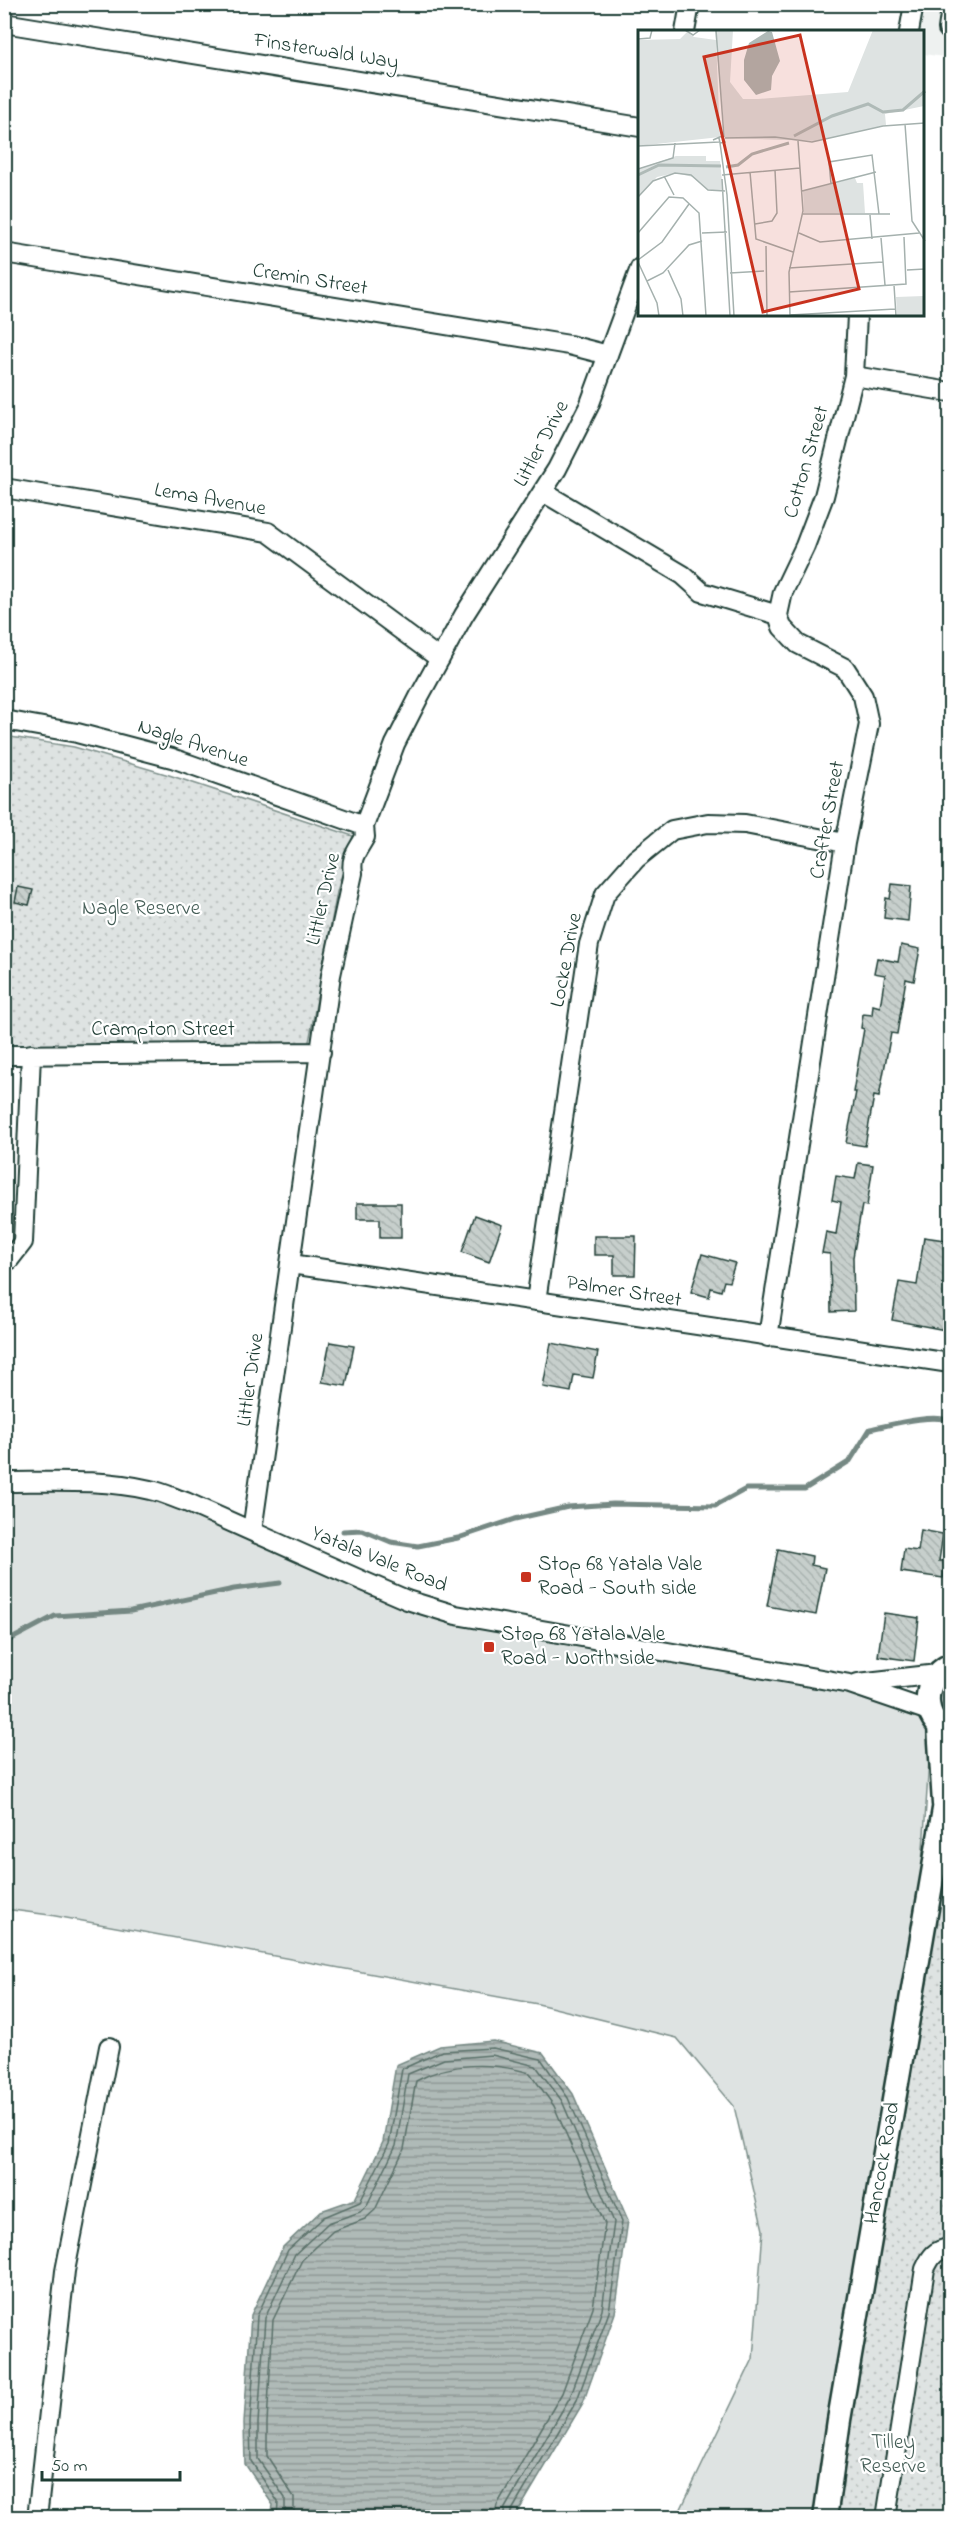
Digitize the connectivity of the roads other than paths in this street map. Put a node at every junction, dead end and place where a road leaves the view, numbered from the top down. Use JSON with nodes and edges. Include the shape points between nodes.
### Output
{"nodes":[{"id":1,"x":690,"y":4,"type":"edge"},
{"id":2,"x":914,"y":4,"type":"edge"},
{"id":3,"x":4,"y":23,"type":"edge"},
{"id":4,"x":685,"y":30,"type":"edge"},
{"id":5,"x":909,"y":30,"type":"edge"},
{"id":6,"x":638,"y":126,"type":"edge"},
{"id":7,"x":4,"y":253,"type":"edge"},
{"id":8,"x":638,"y":273,"type":"edge"},
{"id":9,"x":857,"y":316,"type":"edge"},
{"id":10,"x":608,"y":355,"type":"junction"},
{"id":11,"x":854,"y":376,"type":"junction"},
{"id":12,"x":951,"y":392,"type":"edge"},
{"id":13,"x":4,"y":488,"type":"edge"},
{"id":14,"x":543,"y":492,"type":"junction"},
{"id":15,"x":778,"y":615,"type":"junction"},
{"id":16,"x":440,"y":659,"type":"junction"},
{"id":17,"x":4,"y":720,"type":"edge"},
{"id":18,"x":364,"y":826,"type":"junction"},
{"id":19,"x":845,"y":843,"type":"junction"},
{"id":20,"x":321,"y":1052,"type":"junction"},
{"id":21,"x":31,"y":1054,"type":"junction"},
{"id":22,"x":4,"y":1055,"type":"edge"},
{"id":23,"x":4,"y":1261,"type":"edge"},
{"id":24,"x":291,"y":1264,"type":"junction"},
{"id":25,"x":536,"y":1301,"type":"junction"},
{"id":26,"x":768,"y":1337,"type":"junction"},
{"id":27,"x":951,"y":1363,"type":"edge"},
{"id":28,"x":4,"y":1482,"type":"edge"},
{"id":29,"x":252,"y":1531,"type":"junction"},
{"id":30,"x":944,"y":1670,"type":"edge"},
{"id":31,"x":850,"y":1684,"type":"junction"},
{"id":32,"x":940,"y":1724,"type":"edge"},
{"id":33,"x":947,"y":1798,"type":"edge"},
{"id":34,"x":110,"y":2047,"type":"dead end"},
{"id":35,"x":951,"y":2248,"type":"edge"},
{"id":36,"x":36,"y":2517,"type":"edge"},
{"id":37,"x":825,"y":2517,"type":"edge"},
{"id":38,"x":886,"y":2517,"type":"edge"}],
"edges":[{"from":1,"to":4,"type":"street"},
{"from":2,"to":5,"type":"street"},
{"from":3,"to":6,"type":"street","name":"Finsterwald Way"},
{"from":7,"to":10,"type":"street","name":"Cremin Street","via":[[569,345]]},
{"from":8,"to":10,"type":"street","name":"Littler Drive"},
{"from":9,"to":11,"type":"street","name":"Cotton Street"},
{"from":10,"to":14,"type":"street","name":"Littler Drive","via":[[589,406]]},
{"from":11,"to":12,"type":"street"},
{"from":11,"to":15,"type":"street","name":"Cotton Street","via":[[824,496],[783,592]]},
{"from":13,"to":16,"type":"street","name":"Lema Avenue","via":[[268,532]]},
{"from":14,"to":15,"type":"street","via":[[683,575],[702,592]]},
{"from":14,"to":16,"type":"street","name":"Littler Drive"},
{"from":15,"to":19,"type":"street","name":"Crafter Street","via":[[782,627],[798,644],[845,668],[863,696],[869,724]]},
{"from":16,"to":18,"type":"street","name":"Littler Drive","via":[[395,744]]},
{"from":17,"to":18,"type":"street","name":"Nagle Avenue","via":[[77,732],[172,758]]},
{"from":18,"to":20,"type":"street","name":"Littler Drive","via":[[366,837],[351,862],[353,873],[330,975]]},
{"from":19,"to":25,"type":"street","name":"Locke Drive","via":[[745,824],[708,823],[672,830],[636,859],[605,894],[589,944]]},
{"from":19,"to":26,"type":"street","name":"Crafter Street"},
{"from":20,"to":21,"type":"street","name":"Crampton Street"},
{"from":20,"to":24,"type":"street","name":"Littler Drive"},
{"from":21,"to":22,"type":"street","name":"Crampton Street"},
{"from":21,"to":23,"type":"street","via":[[22,1242]]},
{"from":24,"to":25,"type":"street","name":"Palmer Street"},
{"from":24,"to":29,"type":"street","name":"Littler Drive"},
{"from":25,"to":26,"type":"street","name":"Palmer Street"},
{"from":26,"to":27,"type":"street","name":"Palmer Street"},
{"from":28,"to":29,"type":"street","name":"Yatala Vale Road","via":[[120,1484],[151,1490]]},
{"from":29,"to":31,"type":"street","name":"Yatala Vale Road","via":[[396,1595],[456,1615]]},
{"from":30,"to":31,"type":"street","name":"Yatala Vale Road"},
{"from":30,"to":32,"type":"main road","name":"Hancock Road","via":[[931,1683],[928,1694]]},
{"from":31,"to":32,"type":"street","name":"Yatala Vale Road"},
{"from":32,"to":33,"type":"main road","name":"Hancock Road"},
{"from":33,"to":37,"type":"main road","name":"Hancock Road"},
{"from":34,"to":36,"type":"street","via":[[65,2271]]},
{"from":35,"to":38,"type":"street","via":[[938,2250],[925,2269]]}]}
